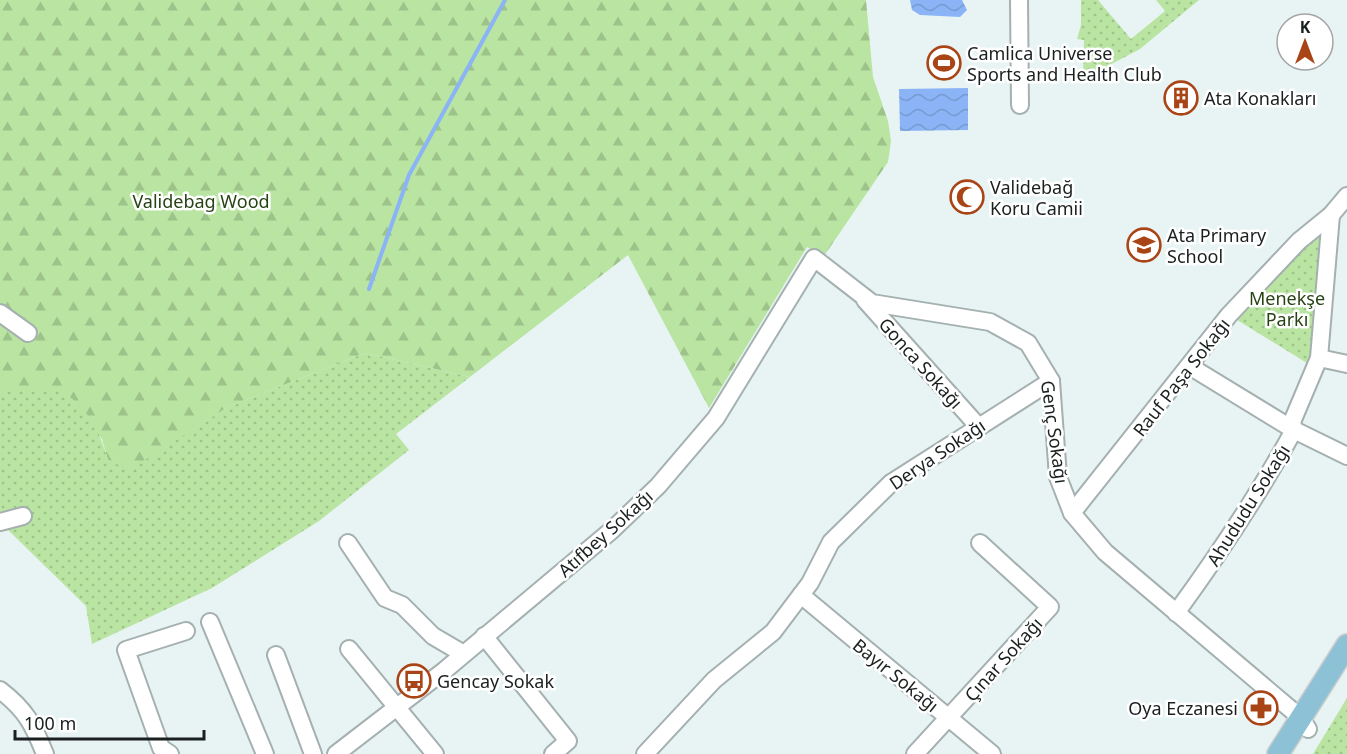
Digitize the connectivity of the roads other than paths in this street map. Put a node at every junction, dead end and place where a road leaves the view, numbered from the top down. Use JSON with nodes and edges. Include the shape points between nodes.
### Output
{"nodes":[{"id":1,"x":1019,"y":0,"type":"edge"},
{"id":2,"x":1020,"y":105,"type":"dead end"},
{"id":3,"x":1347,"y":196,"type":"edge"},
{"id":4,"x":1331,"y":215,"type":"junction"},
{"id":5,"x":814,"y":258,"type":"joint"},
{"id":6,"x":864,"y":299,"type":"junction"},
{"id":7,"x":1319,"y":358,"type":"junction"},
{"id":8,"x":1347,"y":364,"type":"edge"},
{"id":9,"x":1191,"y":367,"type":"junction"},
{"id":10,"x":1051,"y":381,"type":"junction"},
{"id":11,"x":978,"y":426,"type":"junction"},
{"id":12,"x":1294,"y":430,"type":"junction"},
{"id":13,"x":1347,"y":456,"type":"edge"},
{"id":14,"x":1072,"y":513,"type":"junction"},
{"id":15,"x":23,"y":516,"type":"dead end"},
{"id":16,"x":0,"y":522,"type":"edge"},
{"id":17,"x":348,"y":543,"type":"dead end"},
{"id":18,"x":980,"y":543,"type":"dead end"},
{"id":19,"x":801,"y":596,"type":"junction"},
{"id":20,"x":1176,"y":613,"type":"junction"},
{"id":21,"x":210,"y":622,"type":"dead end"},
{"id":22,"x":186,"y":631,"type":"dead end"},
{"id":23,"x":484,"y":636,"type":"junction"},
{"id":24,"x":1347,"y":645,"type":"edge"},
{"id":25,"x":349,"y":649,"type":"dead end"},
{"id":26,"x":462,"y":653,"type":"junction"},
{"id":27,"x":276,"y":656,"type":"dead end"},
{"id":28,"x":1347,"y":670,"type":"edge"},
{"id":29,"x":0,"y":690,"type":"edge"},
{"id":30,"x":396,"y":708,"type":"junction"},
{"id":31,"x":949,"y":718,"type":"junction"},
{"id":32,"x":1304,"y":724,"type":"junction"},
{"id":33,"x":45,"y":754,"type":"edge"},
{"id":34,"x":170,"y":754,"type":"edge"},
{"id":35,"x":265,"y":754,"type":"edge"},
{"id":36,"x":313,"y":754,"type":"edge"},
{"id":37,"x":336,"y":754,"type":"edge"},
{"id":38,"x":435,"y":754,"type":"edge"},
{"id":39,"x":553,"y":754,"type":"edge"},
{"id":40,"x":645,"y":754,"type":"edge"},
{"id":41,"x":915,"y":754,"type":"edge"},
{"id":42,"x":992,"y":754,"type":"edge"},
{"id":43,"x":1278,"y":754,"type":"edge"},
{"id":44,"x":1292,"y":754,"type":"edge"}],
"edges":[{"from":1,"to":2,"type":"street"},
{"from":3,"to":4,"type":"street","name":"Rauf Paşa Sokağı"},
{"from":4,"to":7,"type":"street","name":"Ahududu Sokağı"},
{"from":4,"to":9,"type":"street","name":"Rauf Paşa Sokağı","via":[[1299,241],[1229,315]]},
{"from":5,"to":6,"type":"street","name":"Genç Sokağı"},
{"from":5,"to":23,"type":"street","name":"Atıfbey Sokağı","via":[[716,418],[692,449],[612,530]]},
{"from":6,"to":10,"type":"street","name":"Genç Sokağı","via":[[990,322],[1028,343]]},
{"from":6,"to":11,"type":"street","name":"Gonca Sokağı"},
{"from":7,"to":8,"type":"street"},
{"from":7,"to":12,"type":"street","name":"Ahududu Sokağı","via":[[1292,422]]},
{"from":9,"to":12,"type":"street"},
{"from":9,"to":14,"type":"street","name":"Rauf Paşa Sokağı"},
{"from":10,"to":11,"type":"street","name":"Derya Sokağı"},
{"from":10,"to":14,"type":"street","name":"Genç Sokağı","via":[[1058,477]]},
{"from":11,"to":19,"type":"street","name":"Derya Sokağı","via":[[891,483],[831,542]]},
{"from":12,"to":13,"type":"street"},
{"from":12,"to":20,"type":"street","name":"Ahududu Sokağı","via":[[1216,559]]},
{"from":14,"to":20,"type":"street","name":"Genç Sokağı","via":[[1105,552]]},
{"from":15,"to":16,"type":"street"},
{"from":17,"to":26,"type":"street","via":[[385,597],[402,605],[434,636]]},
{"from":18,"to":31,"type":"street","name":"Çınar Sokağı","via":[[1050,607]]},
{"from":19,"to":31,"type":"street","name":"Bayır Sokağı"},
{"from":19,"to":40,"type":"street","name":"Derya Sokağı","via":[[773,632],[714,680]]},
{"from":20,"to":32,"type":"street","name":"Genç Sokağı"},
{"from":21,"to":35,"type":"street"},
{"from":22,"to":34,"type":"street","via":[[126,650],[161,748]]},
{"from":23,"to":26,"type":"street","name":"Atıfbey Sokağı"},
{"from":23,"to":39,"type":"street","via":[[568,741]]},
{"from":24,"to":32,"type":"main road"},
{"from":25,"to":30,"type":"street"},
{"from":26,"to":30,"type":"street","name":"Atıfbey Sokağı"},
{"from":27,"to":36,"type":"street"},
{"from":28,"to":32,"type":"main road"},
{"from":29,"to":33,"type":"street","via":[[32,722]]},
{"from":30,"to":37,"type":"street","name":"Atıfbey Sokağı"},
{"from":30,"to":38,"type":"street"},
{"from":31,"to":41,"type":"street","name":"Çınar Sokağı"},
{"from":31,"to":42,"type":"street","name":"Bayır Sokağı"},
{"from":32,"to":43,"type":"main road"},
{"from":32,"to":44,"type":"main road"}]}
